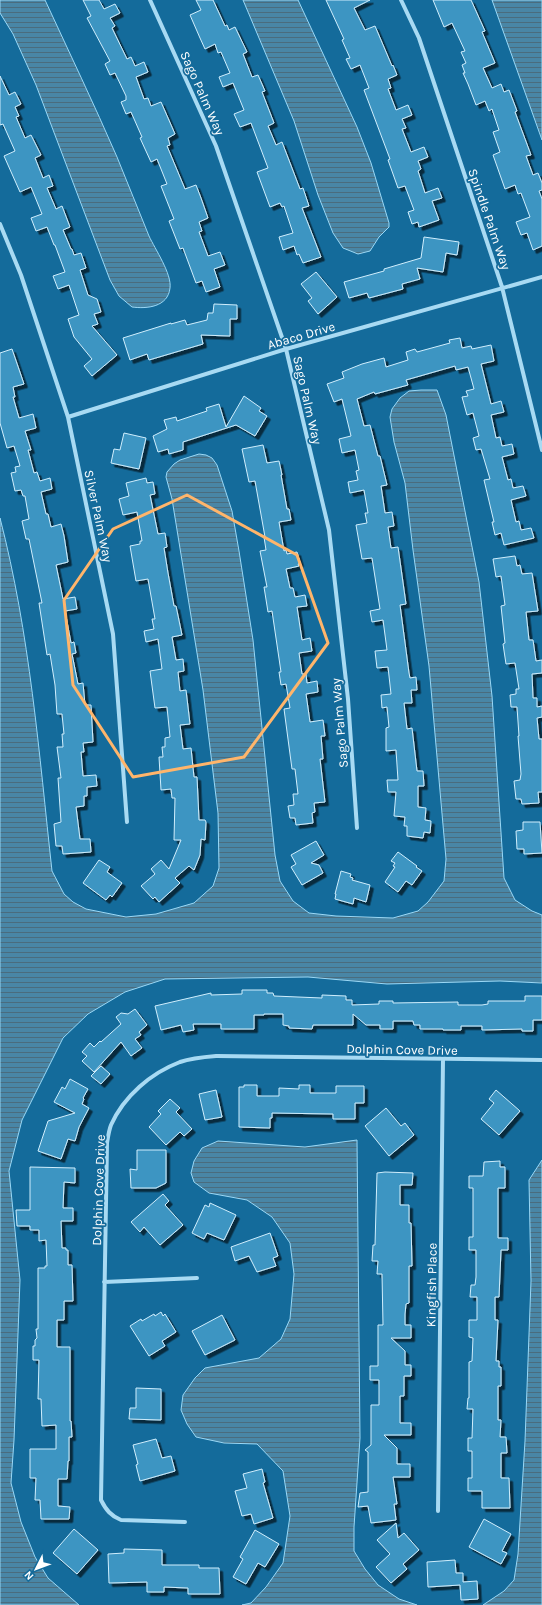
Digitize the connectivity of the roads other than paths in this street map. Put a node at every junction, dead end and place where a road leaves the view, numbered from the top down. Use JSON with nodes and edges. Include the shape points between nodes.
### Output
{"nodes":[{"id":1,"x":150,"y":0,"type":"edge"},
{"id":2,"x":401,"y":0,"type":"edge"},
{"id":3,"x":0,"y":224,"type":"edge"},
{"id":4,"x":542,"y":277,"type":"edge"},
{"id":5,"x":502,"y":287,"type":"junction"},
{"id":6,"x":286,"y":349,"type":"junction"},
{"id":7,"x":68,"y":417,"type":"junction"},
{"id":8,"x":542,"y":450,"type":"edge"},
{"id":9,"x":127,"y":822,"type":"dead end"},
{"id":10,"x":357,"y":828,"type":"dead end"},
{"id":11,"x":443,"y":1059,"type":"junction"},
{"id":12,"x":542,"y":1060,"type":"edge"},
{"id":13,"x":197,"y":1278,"type":"dead end"},
{"id":14,"x":104,"y":1282,"type":"junction"},
{"id":15,"x":438,"y":1511,"type":"dead end"},
{"id":16,"x":185,"y":1522,"type":"dead end"}],
"edges":[{"from":1,"to":6,"type":"street","name":"Sago Palm Way","via":[[216,146]]},
{"from":2,"to":5,"type":"street","name":"Spindle Palm Way","via":[[419,38]]},
{"from":3,"to":7,"type":"street","name":"Silver Palm Way","via":[[21,275]]},
{"from":4,"to":5,"type":"street","name":"Abaco Drive"},
{"from":5,"to":6,"type":"street","name":"Abaco Drive"},
{"from":5,"to":8,"type":"street","name":"Spindle Palm Way"},
{"from":6,"to":7,"type":"street","name":"Abaco Drive"},
{"from":6,"to":10,"type":"street","name":"Sago Palm Way","via":[[329,530],[348,699]]},
{"from":7,"to":9,"type":"street","name":"Silver Palm Way","via":[[114,634]]},
{"from":11,"to":12,"type":"street","name":"Dolphin Cove Drive"},
{"from":11,"to":14,"type":"street","name":"Dolphin Cove Drive","via":[[217,1056],[180,1062],[152,1077],[132,1094],[119,1110],[108,1137]]},
{"from":11,"to":15,"type":"street","name":"Kingfish Place"},
{"from":13,"to":14,"type":"street"},
{"from":14,"to":16,"type":"street","name":"Dolphin Cove Drive","via":[[101,1500],[106,1509],[121,1520]]}]}
